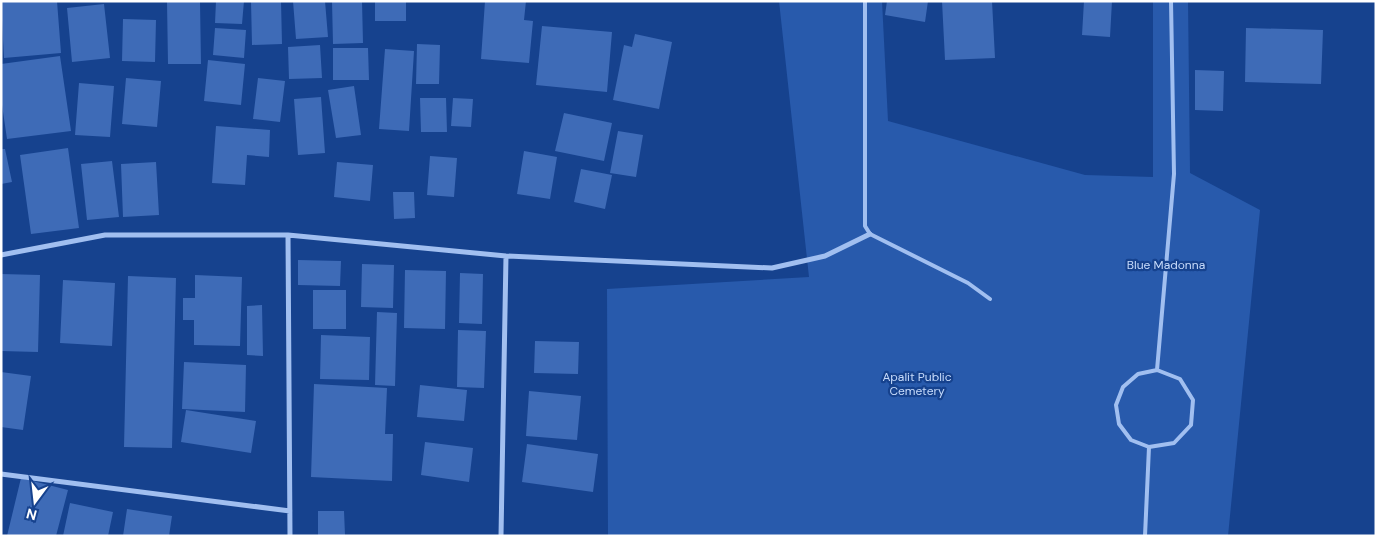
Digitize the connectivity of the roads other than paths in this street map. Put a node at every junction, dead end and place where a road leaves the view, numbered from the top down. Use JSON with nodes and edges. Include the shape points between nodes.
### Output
{"nodes":[{"id":1,"x":865,"y":1,"type":"edge"},
{"id":2,"x":1171,"y":1,"type":"edge"},
{"id":3,"x":870,"y":234,"type":"junction"},
{"id":4,"x":288,"y":235,"type":"junction"},
{"id":5,"x":1,"y":255,"type":"edge"},
{"id":6,"x":506,"y":256,"type":"junction"},
{"id":7,"x":990,"y":299,"type":"dead end"},
{"id":8,"x":1157,"y":370,"type":"junction"},
{"id":9,"x":1149,"y":448,"type":"junction"},
{"id":10,"x":1,"y":474,"type":"edge"},
{"id":11,"x":290,"y":511,"type":"junction"},
{"id":12,"x":290,"y":536,"type":"edge"},
{"id":13,"x":501,"y":536,"type":"edge"},
{"id":14,"x":1146,"y":536,"type":"edge"}],
"edges":[{"from":1,"to":3,"type":"lane","via":[[864,184],[865,226]]},
{"from":2,"to":8,"type":"lane","via":[[1174,174]]},
{"from":3,"to":6,"type":"street","via":[[825,256],[772,268]]},
{"from":3,"to":7,"type":"lane","via":[[968,283]]},
{"from":4,"to":5,"type":"street","via":[[106,235]]},
{"from":4,"to":6,"type":"street"},
{"from":4,"to":11,"type":"street"},
{"from":6,"to":13,"type":"street"},
{"from":8,"to":9,"type":"lane","via":[[1138,374],[1123,387],[1116,405],[1119,424],[1131,440]]},
{"from":8,"to":9,"type":"lane","via":[[1180,379],[1193,400],[1191,425],[1174,444]]},
{"from":9,"to":14,"type":"lane"},
{"from":10,"to":11,"type":"street"},
{"from":11,"to":12,"type":"street"}]}
